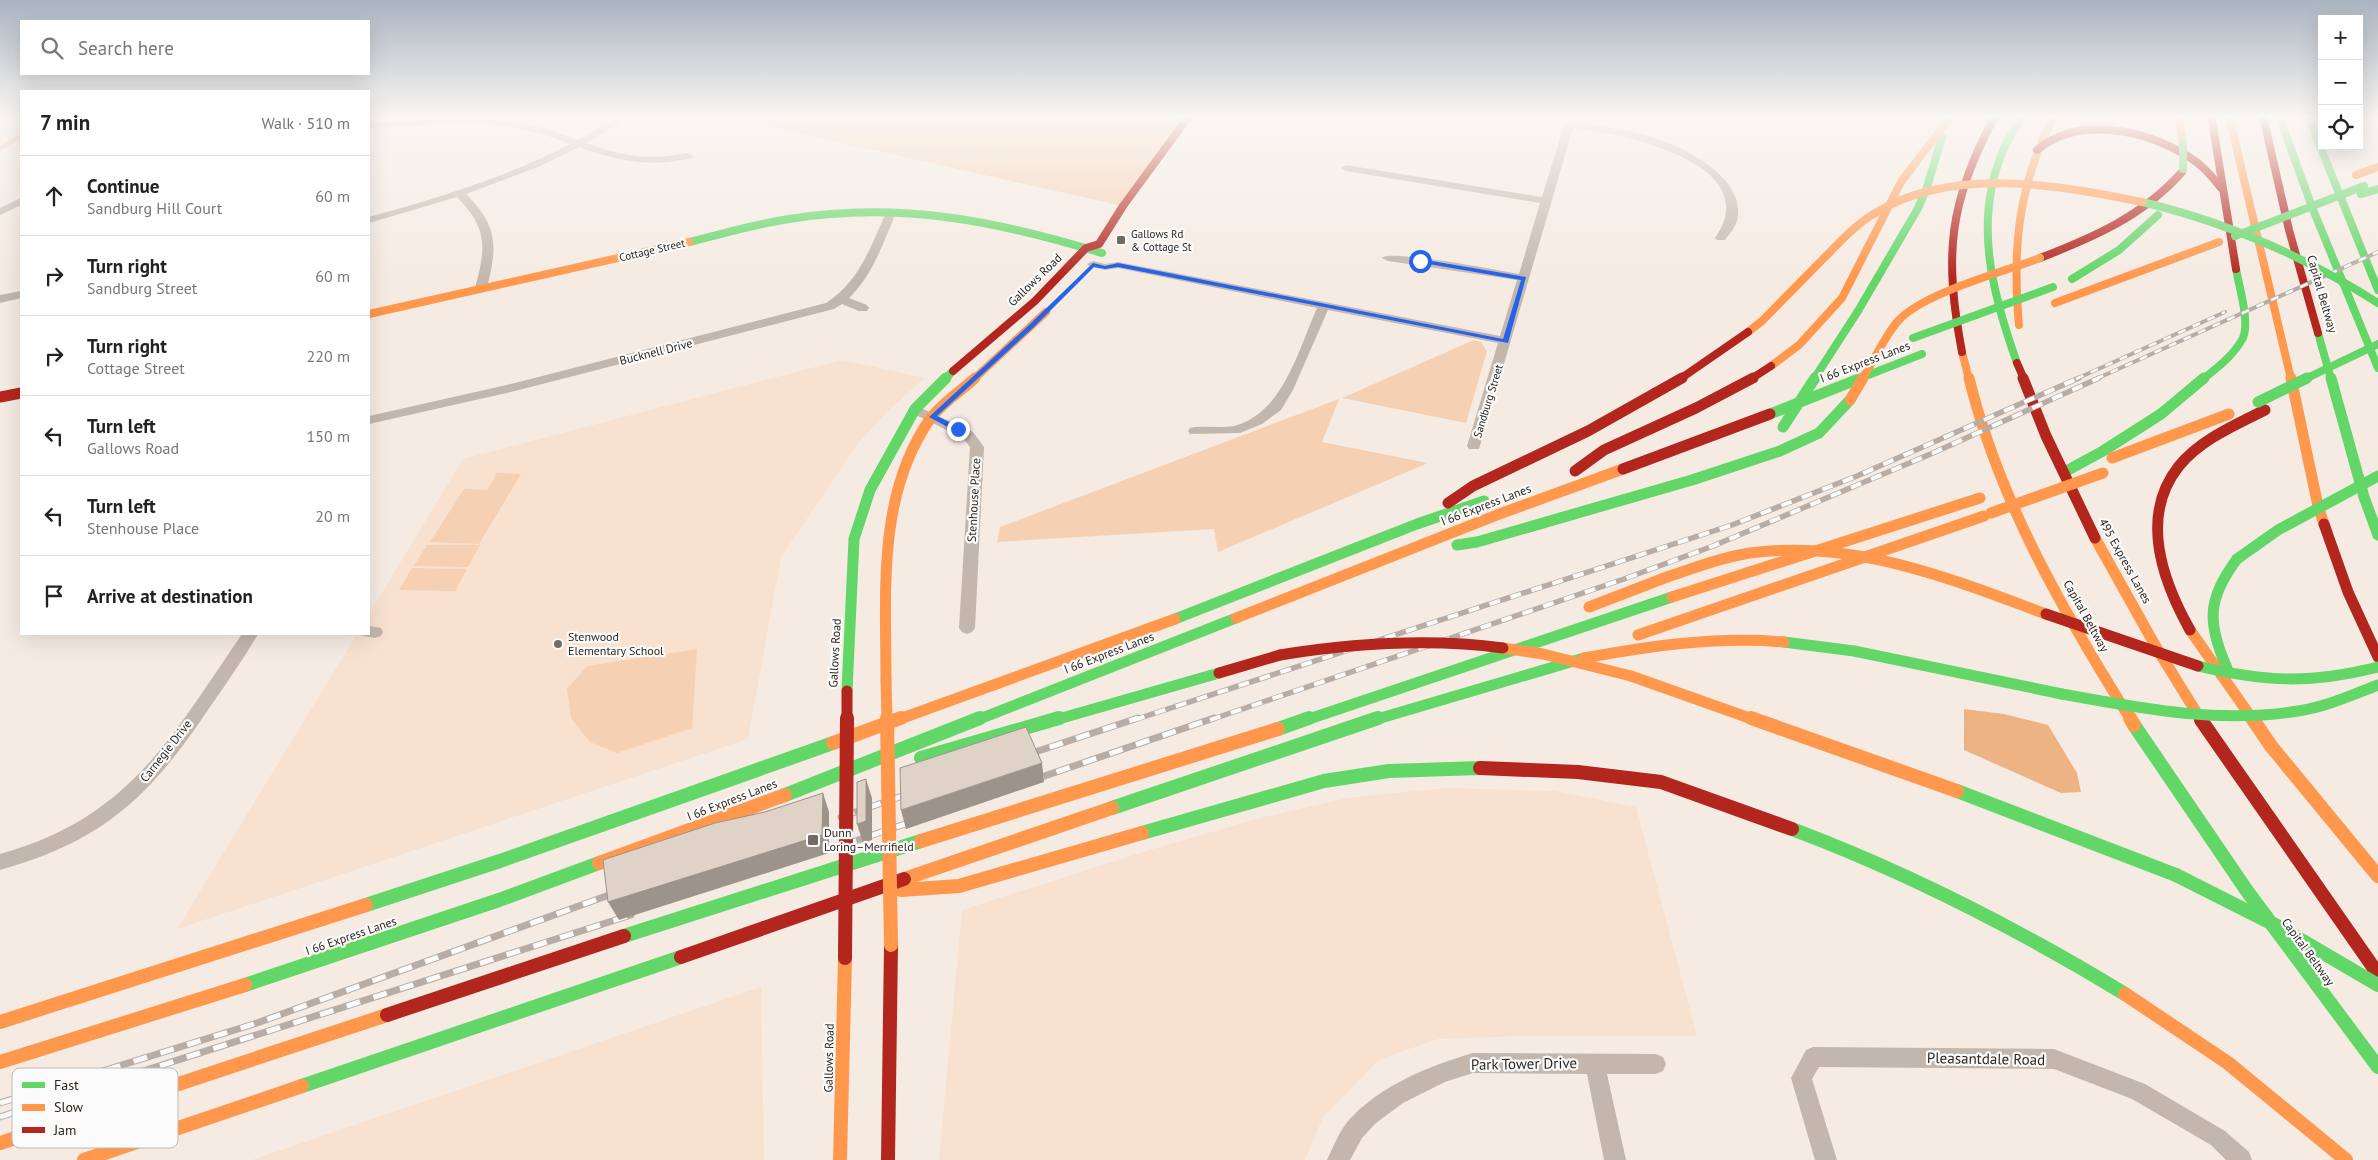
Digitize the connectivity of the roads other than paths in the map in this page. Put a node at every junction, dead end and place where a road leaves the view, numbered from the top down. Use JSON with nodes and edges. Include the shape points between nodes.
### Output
{"nodes":[{"id":1,"x":520,"y":170,"type":"edge"},
{"id":2,"x":1149,"y":170,"type":"edge"},
{"id":3,"x":1359,"y":170,"type":"edge"},
{"id":4,"x":1556,"y":170,"type":"edge"},
{"id":5,"x":1708,"y":170,"type":"edge"},
{"id":6,"x":1910,"y":170,"type":"edge"},
{"id":7,"x":1932,"y":170,"type":"edge"},
{"id":8,"x":1966,"y":170,"type":"edge"},
{"id":9,"x":1995,"y":170,"type":"edge"},
{"id":10,"x":2030,"y":170,"type":"edge"},
{"id":11,"x":2182,"y":170,"type":"joint"},
{"id":12,"x":2209,"y":170,"type":"edge"},
{"id":13,"x":2219,"y":170,"type":"edge"},
{"id":14,"x":2242,"y":170,"type":"edge"},
{"id":15,"x":2275,"y":170,"type":"edge"},
{"id":16,"x":2299,"y":170,"type":"edge"},
{"id":17,"x":2330,"y":170,"type":"edge"},
{"id":18,"x":2369,"y":170,"type":"edge"},
{"id":19,"x":1956,"y":172,"type":"dead end"},
{"id":20,"x":2378,"y":181,"type":"edge"},
{"id":21,"x":2222,"y":189,"type":"junction"},
{"id":22,"x":2378,"y":189,"type":"edge"},
{"id":23,"x":2362,"y":190,"type":"junction"},
{"id":24,"x":459,"y":193,"type":"junction"},
{"id":25,"x":1547,"y":201,"type":"junction"},
{"id":26,"x":20,"y":202,"type":"edge"},
{"id":27,"x":0,"y":212,"type":"edge"},
{"id":28,"x":891,"y":213,"type":"junction"},
{"id":29,"x":938,"y":217,"type":"junction"},
{"id":30,"x":1954,"y":219,"type":"junction"},
{"id":31,"x":370,"y":220,"type":"edge"},
{"id":32,"x":2211,"y":228,"type":"dead end"},
{"id":33,"x":1721,"y":238,"type":"dead end"},
{"id":34,"x":1034,"y":246,"type":"dead end"},
{"id":35,"x":1086,"y":248,"type":"junction"},
{"id":36,"x":1100,"y":248,"type":"junction"},
{"id":37,"x":1062,"y":255,"type":"dead end"},
{"id":38,"x":1388,"y":258,"type":"dead end"},
{"id":39,"x":1076,"y":259,"type":"junction"},
{"id":40,"x":2125,"y":260,"type":"dead end"},
{"id":41,"x":1118,"y":265,"type":"junction"},
{"id":42,"x":1089,"y":268,"type":"junction"},
{"id":43,"x":1524,"y":278,"type":"junction"},
{"id":44,"x":2072,"y":280,"type":"junction"},
{"id":45,"x":481,"y":288,"type":"junction"},
{"id":46,"x":2378,"y":290,"type":"edge"},
{"id":47,"x":20,"y":295,"type":"edge"},
{"id":48,"x":0,"y":299,"type":"edge"},
{"id":49,"x":842,"y":300,"type":"junction"},
{"id":50,"x":2378,"y":303,"type":"edge"},
{"id":51,"x":2051,"y":305,"type":"dead end"},
{"id":52,"x":1052,"y":306,"type":"dead end"},
{"id":53,"x":1324,"y":306,"type":"junction"},
{"id":54,"x":863,"y":308,"type":"dead end"},
{"id":55,"x":2029,"y":313,"type":"dead end"},
{"id":56,"x":370,"y":314,"type":"edge"},
{"id":57,"x":1993,"y":327,"type":"dead end"},
{"id":58,"x":1975,"y":334,"type":"dead end"},
{"id":59,"x":1506,"y":341,"type":"junction"},
{"id":60,"x":1948,"y":344,"type":"dead end"},
{"id":61,"x":2378,"y":344,"type":"edge"},
{"id":62,"x":1926,"y":353,"type":"dead end"},
{"id":63,"x":1859,"y":360,"type":"dead end"},
{"id":64,"x":2378,"y":362,"type":"edge"},
{"id":65,"x":2378,"y":368,"type":"edge"},
{"id":66,"x":2362,"y":369,"type":"dead end"},
{"id":67,"x":1832,"y":371,"type":"dead end"},
{"id":68,"x":2346,"y":377,"type":"dead end"},
{"id":69,"x":1796,"y":386,"type":"dead end"},
{"id":70,"x":2320,"y":388,"type":"dead end"},
{"id":71,"x":20,"y":393,"type":"edge"},
{"id":72,"x":2302,"y":395,"type":"dead end"},
{"id":73,"x":0,"y":398,"type":"edge"},
{"id":74,"x":2262,"y":406,"type":"junction"},
{"id":75,"x":915,"y":409,"type":"junction"},
{"id":76,"x":2037,"y":415,"type":"junction"},
{"id":77,"x":932,"y":417,"type":"junction"},
{"id":78,"x":370,"y":423,"type":"edge"},
{"id":79,"x":1195,"y":431,"type":"dead end"},
{"id":80,"x":1474,"y":446,"type":"dead end"},
{"id":81,"x":1636,"y":448,"type":"dead end"},
{"id":82,"x":2099,"y":464,"type":"junction"},
{"id":83,"x":2050,"y":475,"type":"dead end"},
{"id":84,"x":2378,"y":476,"type":"edge"},
{"id":85,"x":1692,"y":480,"type":"junction"},
{"id":86,"x":2015,"y":486,"type":"dead end"},
{"id":87,"x":1492,"y":499,"type":"dead end"},
{"id":88,"x":1417,"y":524,"type":"junction"},
{"id":89,"x":2378,"y":535,"type":"edge"},
{"id":90,"x":1394,"y":556,"type":"junction"},
{"id":91,"x":1580,"y":610,"type":"dead end"},
{"id":92,"x":967,"y":628,"type":"dead end"},
{"id":93,"x":249,"y":635,"type":"edge"},
{"id":94,"x":1505,"y":636,"type":"dead end"},
{"id":95,"x":1449,"y":655,"type":"dead end"},
{"id":96,"x":2378,"y":657,"type":"edge"},
{"id":97,"x":2378,"y":667,"type":"edge"},
{"id":98,"x":1516,"y":678,"type":"junction"},
{"id":99,"x":2378,"y":686,"type":"edge"},
{"id":100,"x":2263,"y":736,"type":"junction"},
{"id":101,"x":1166,"y":752,"type":"dead end"},
{"id":102,"x":1069,"y":796,"type":"junction"},
{"id":103,"x":756,"y":806,"type":"junction"},
{"id":104,"x":0,"y":862,"type":"edge"},
{"id":105,"x":2378,"y":876,"type":"edge"},
{"id":106,"x":865,"y":892,"type":"junction"},
{"id":107,"x":2378,"y":974,"type":"edge"},
{"id":108,"x":2378,"y":985,"type":"edge"},
{"id":109,"x":0,"y":1022,"type":"edge"},
{"id":110,"x":0,"y":1062,"type":"edge"},
{"id":111,"x":1595,"y":1063,"type":"junction"},
{"id":112,"x":1656,"y":1064,"type":"dead end"},
{"id":113,"x":2378,"y":1067,"type":"edge"},
{"id":114,"x":178,"y":1084,"type":"edge"},
{"id":115,"x":178,"y":1128,"type":"edge"},
{"id":116,"x":12,"y":1139,"type":"edge"},
{"id":117,"x":0,"y":1143,"type":"edge"},
{"id":118,"x":119,"y":1148,"type":"edge"},
{"id":119,"x":84,"y":1160,"type":"edge"},
{"id":120,"x":840,"y":1160,"type":"edge"},
{"id":121,"x":888,"y":1160,"type":"edge"},
{"id":122,"x":1338,"y":1160,"type":"edge"},
{"id":123,"x":1615,"y":1160,"type":"edge"},
{"id":124,"x":1826,"y":1160,"type":"edge"},
{"id":125,"x":2241,"y":1160,"type":"edge"},
{"id":126,"x":2346,"y":1160,"type":"edge"}],
"edges":[{"from":1,"to":24,"type":"street"},
{"from":2,"to":36,"type":"main road","via":[[1119,211]]},
{"from":3,"to":25,"type":"street"},
{"from":4,"to":25,"type":"street","name":"Sandburg Street"},
{"from":5,"to":33,"type":"street","name":"Sandburg Street","via":[[1722,184],[1732,205],[1730,224]]},
{"from":6,"to":81,"type":"main road","via":[[1842,298],[1799,345],[1757,376],[1604,450],[1570,473]]},
{"from":7,"to":85,"type":"main road","bridge":true,"via":[[1917,210],[1858,311],[1776,435],[1742,460]]},
{"from":8,"to":30,"type":"main road","name":"Capital Beltway"},
{"from":9,"to":76,"type":"main road","name":"495 Express Lanes","via":[[1988,196],[1988,257],[1994,292]]},
{"from":10,"to":76,"type":"main road","via":[[2018,212],[2015,280],[2019,322]]},
{"from":11,"to":44,"type":"main road","via":[[2175,193],[2152,222],[2119,250]]},
{"from":11,"to":85,"type":"main road","bridge":true,"via":[[2168,190],[2136,216],[2106,232],[1912,308],[1897,322],[1850,400],[1831,422],[1808,439],[1780,452]]},
{"from":12,"to":21,"type":"main road"},
{"from":13,"to":21,"type":"main road"},
{"from":14,"to":96,"type":"main road","via":[[2318,506],[2348,592]]},
{"from":15,"to":89,"type":"main road","name":"Capital Beltway","via":[[2364,497]]},
{"from":16,"to":65,"type":"main road"},
{"from":17,"to":46,"type":"main road"},
{"from":18,"to":32,"type":"main road"},
{"from":19,"to":30,"type":"main road"},
{"from":20,"to":23,"type":"main road"},
{"from":21,"to":82,"type":"main road","via":[[2245,322],[2243,337],[2226,360]]},
{"from":22,"to":23,"type":"main road"},
{"from":23,"to":51,"type":"main road","bridge":true},
{"from":24,"to":31,"type":"street"},
{"from":24,"to":45,"type":"street","via":[[483,219],[490,240],[490,254]]},
{"from":25,"to":43,"type":"street","name":"Sandburg Street"},
{"from":26,"to":27,"type":"street"},
{"from":28,"to":29,"type":"main road","name":"Cottage Street"},
{"from":28,"to":45,"type":"main road","name":"Cottage Street","via":[[841,213],[788,219]]},
{"from":28,"to":49,"type":"street","name":"Bucknell Drive","via":[[862,278]]},
{"from":29,"to":34,"type":"main road","name":"Cottage Street"},
{"from":29,"to":35,"type":"main road","name":"Cottage Street","via":[[977,220]]},
{"from":30,"to":113,"type":"main road","name":"Capital Beltway","via":[[1952,281],[1964,364],[1986,437],[2051,581],[2090,654],[2180,795],[2293,956]]},
{"from":35,"to":36,"type":"main road"},
{"from":35,"to":39,"type":"main road","name":"Gallows Road"},
{"from":36,"to":41,"type":"street"},
{"from":36,"to":42,"type":"main road"},
{"from":37,"to":39,"type":"main road"},
{"from":38,"to":43,"type":"street"},
{"from":39,"to":42,"type":"main road"},
{"from":39,"to":75,"type":"main road","name":"Gallows Road","via":[[1035,302],[958,366]]},
{"from":40,"to":44,"type":"main road"},
{"from":41,"to":42,"type":"street"},
{"from":41,"to":53,"type":"street"},
{"from":43,"to":59,"type":"street","name":"Sandburg Street"},
{"from":44,"to":63,"type":"main road","bridge":true},
{"from":45,"to":56,"type":"main road","name":"Cottage Street"},
{"from":47,"to":48,"type":"street"},
{"from":49,"to":54,"type":"street"},
{"from":49,"to":78,"type":"street","name":"Bucknell Drive","via":[[818,311]]},
{"from":50,"to":88,"type":"main road","bridge":true,"via":[[2312,263],[2222,224],[2128,199],[2046,187],[1977,186],[1909,197],[1868,217],[1849,232],[1762,322],[1694,372],[1588,431],[1474,486]]},
{"from":52,"to":77,"type":"main road"},
{"from":53,"to":59,"type":"street"},
{"from":53,"to":79,"type":"street","via":[[1287,390],[1276,407],[1257,421],[1235,430]]},
{"from":55,"to":57,"type":"main road"},
{"from":58,"to":60,"type":"main road"},
{"from":59,"to":80,"type":"street","name":"Sandburg Street"},
{"from":61,"to":74,"type":"main road","bridge":true},
{"from":62,"to":90,"type":"main road","name":"I 66 Express Lanes"},
{"from":64,"to":66,"type":"main road"},
{"from":67,"to":69,"type":"main road"},
{"from":68,"to":70,"type":"main road"},
{"from":71,"to":73,"type":"main road"},
{"from":72,"to":74,"type":"main road"},
{"from":74,"to":82,"type":"main road"},
{"from":74,"to":100,"type":"main road","via":[[2212,439],[2187,459],[2171,478],[2156,538],[2162,571],[2178,609]]},
{"from":75,"to":77,"type":"street","name":"Stenhouse Place"},
{"from":75,"to":120,"type":"main road","name":"Gallows Road","bridge":true,"via":[[875,480],[854,540],[847,691]]},
{"from":76,"to":107,"type":"main road","name":"495 Express Lanes","via":[[2069,488],[2176,682]]},
{"from":77,"to":92,"type":"street","name":"Stenhouse Place","via":[[968,434],[977,447]]},
{"from":77,"to":121,"type":"main road","bridge":true,"via":[[903,473],[889,543],[886,680],[892,945]]},
{"from":82,"to":83,"type":"main road"},
{"from":82,"to":98,"type":"main road","bridge":true,"via":[[1991,513]]},
{"from":84,"to":100,"type":"main road","bridge":true,"via":[[2278,530],[2237,558],[2214,596],[2213,623],[2223,661]]},
{"from":85,"to":90,"type":"main road","via":[[1477,542]]},
{"from":86,"to":102,"type":"main road"},
{"from":87,"to":88,"type":"main road"},
{"from":88,"to":109,"type":"main road","via":[[1130,637],[519,854]]},
{"from":90,"to":103,"type":"main road","name":"I 66 Express Lanes"},
{"from":91,"to":97,"type":"main road","bridge":true,"via":[[1723,560],[1757,553],[1796,551],[1849,554],[1915,568],[2158,654],[2226,674],[2306,682]]},
{"from":93,"to":104,"type":"street","name":"Carnegie Drive","via":[[158,767],[135,791],[97,820],[63,839]]},
{"from":94,"to":95,"type":"main road"},
{"from":98,"to":99,"type":"main road","bridge":true,"via":[[1616,651],[1737,639],[1854,650],[2153,711],[2272,715],[2346,700]]},
{"from":98,"to":106,"type":"main road","via":[[1380,718]]},
{"from":100,"to":105,"type":"main road"},
{"from":101,"to":102,"type":"main road"},
{"from":102,"to":114,"type":"main road","via":[[769,888]]},
{"from":103,"to":108,"type":"main road","bridge":true,"via":[[1280,655],[1340,644],[1426,640],[1477,644],[1531,652],[1631,676],[2021,814],[2176,875],[2306,941]]},
{"from":103,"to":110,"type":"main road","name":"I 66 Express Lanes","via":[[360,948]]},
{"from":106,"to":115,"type":"main road"},
{"from":106,"to":126,"type":"main road","via":[[960,886],[1324,781],[1389,771],[1517,769],[1661,782],[1852,852],[1951,897],[2082,967],[2228,1063]]},
{"from":111,"to":112,"type":"street","name":"Park Tower Drive"},
{"from":111,"to":122,"type":"street","name":"Park Tower Drive","via":[[1473,1063],[1454,1068],[1386,1101],[1356,1128]]},
{"from":111,"to":123,"type":"street"},
{"from":116,"to":117,"type":"main road"},
{"from":118,"to":119,"type":"main road"},
{"from":124,"to":125,"type":"street","name":"Pleasantdale Road","via":[[1801,1078],[1813,1057],[2054,1059],[2138,1091],[2218,1138]]}]}
